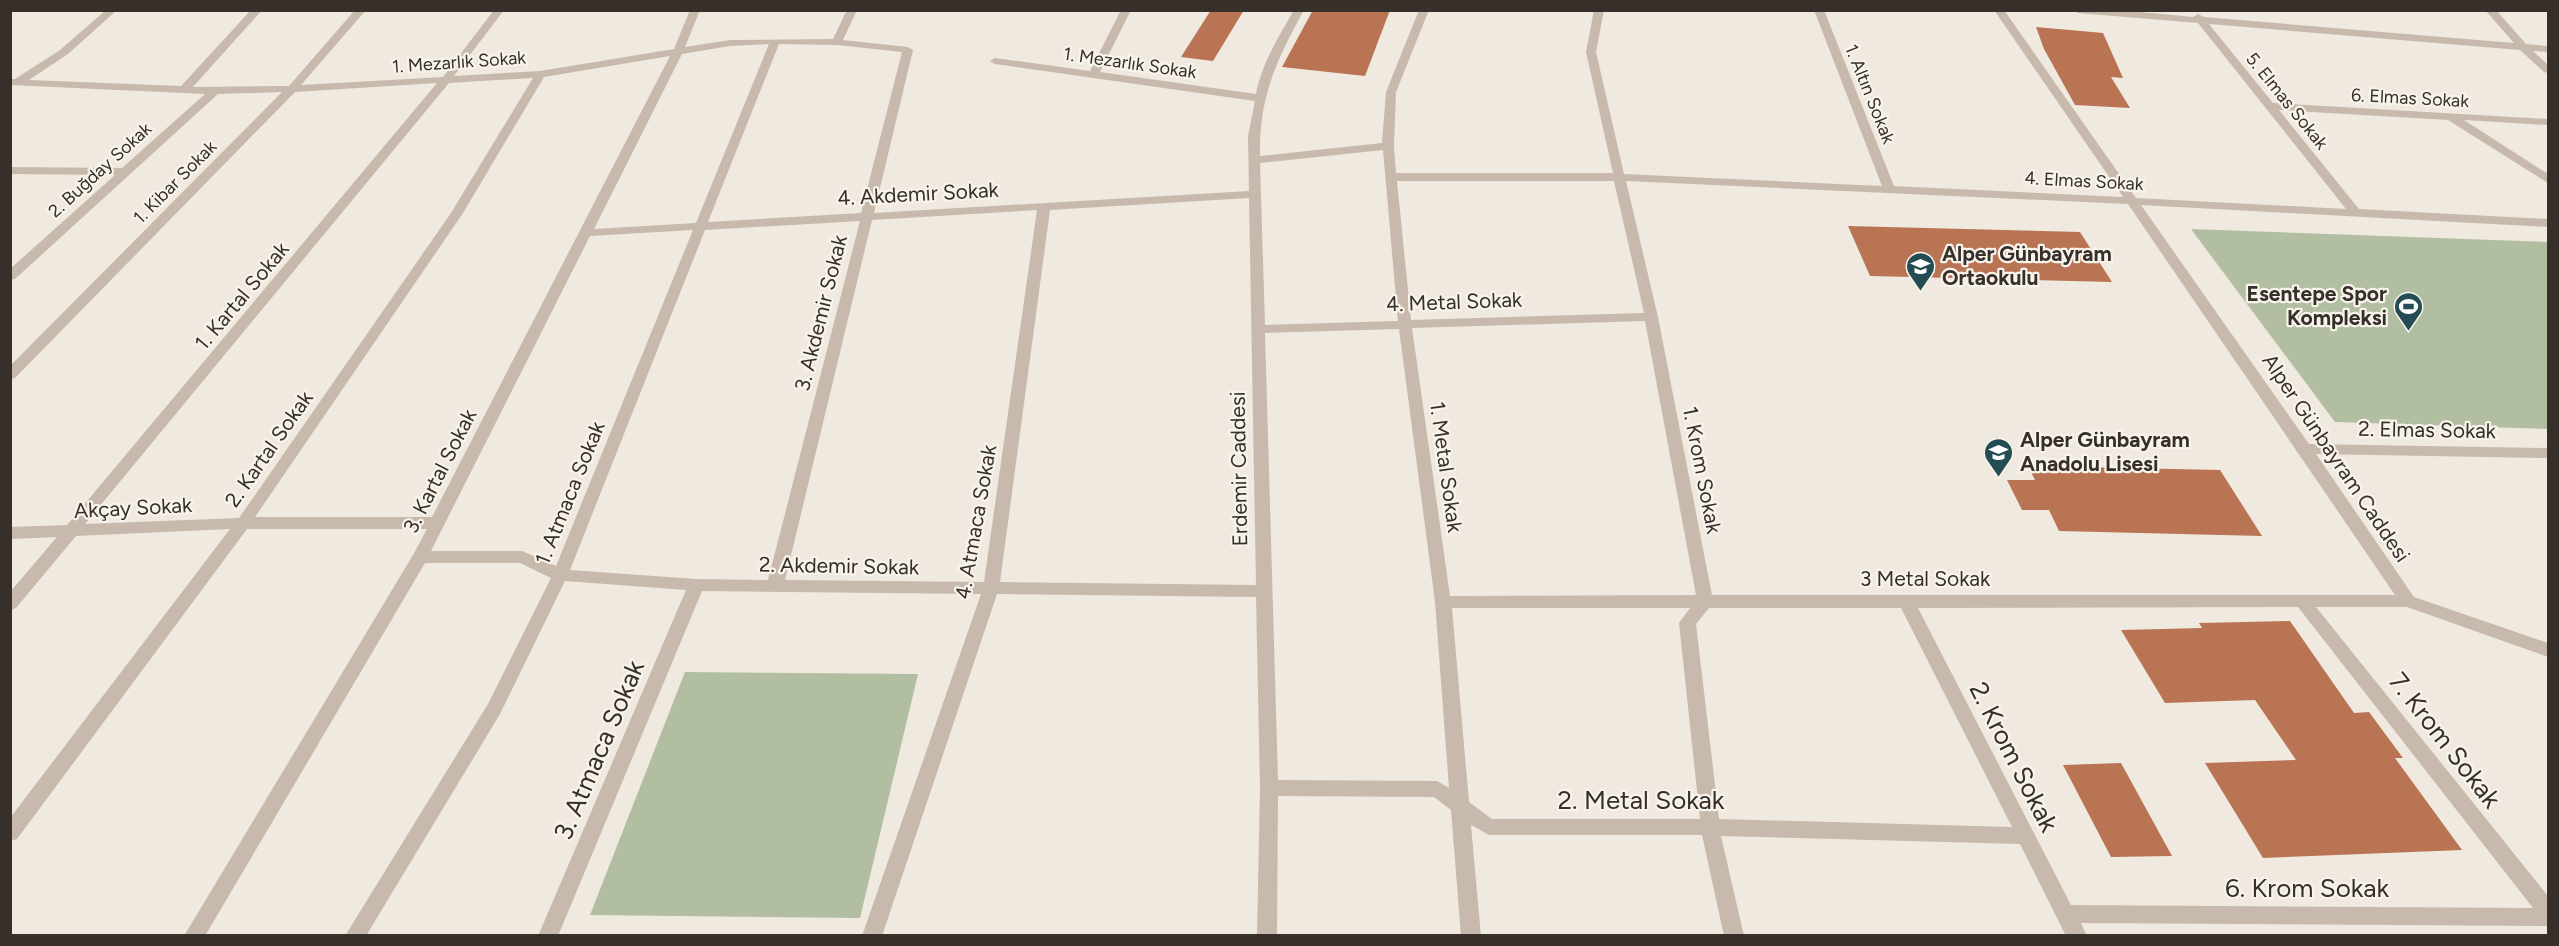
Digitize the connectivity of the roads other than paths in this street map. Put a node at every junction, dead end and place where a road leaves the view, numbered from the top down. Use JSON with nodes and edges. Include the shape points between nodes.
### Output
{"nodes":[{"id":1,"x":112,"y":10,"type":"edge"},
{"id":2,"x":258,"y":10,"type":"edge"},
{"id":3,"x":361,"y":10,"type":"edge"},
{"id":4,"x":499,"y":10,"type":"edge"},
{"id":5,"x":694,"y":10,"type":"edge"},
{"id":6,"x":852,"y":10,"type":"edge"},
{"id":7,"x":1126,"y":10,"type":"edge"},
{"id":8,"x":1299,"y":10,"type":"edge"},
{"id":9,"x":1424,"y":10,"type":"edge"},
{"id":10,"x":1599,"y":10,"type":"edge"},
{"id":11,"x":1819,"y":10,"type":"edge"},
{"id":12,"x":1999,"y":10,"type":"edge"},
{"id":13,"x":2079,"y":10,"type":"edge"},
{"id":14,"x":2192,"y":10,"type":"edge"},
{"id":15,"x":2490,"y":10,"type":"edge"},
{"id":16,"x":2201,"y":21,"type":"junction"},
{"id":17,"x":775,"y":41,"type":"junction"},
{"id":18,"x":837,"y":42,"type":"junction"},
{"id":19,"x":2523,"y":47,"type":"junction"},
{"id":20,"x":908,"y":50,"type":"joint"},
{"id":21,"x":2548,"y":50,"type":"edge"},
{"id":22,"x":678,"y":51,"type":"junction"},
{"id":23,"x":995,"y":61,"type":"dead end"},
{"id":24,"x":2548,"y":70,"type":"edge"},
{"id":25,"x":540,"y":74,"type":"junction"},
{"id":26,"x":1093,"y":75,"type":"junction"},
{"id":27,"x":445,"y":81,"type":"junction"},
{"id":28,"x":13,"y":82,"type":"edge"},
{"id":29,"x":292,"y":89,"type":"junction"},
{"id":30,"x":184,"y":90,"type":"junction"},
{"id":31,"x":215,"y":91,"type":"junction"},
{"id":32,"x":1260,"y":98,"type":"junction"},
{"id":33,"x":2270,"y":106,"type":"junction"},
{"id":34,"x":2450,"y":117,"type":"junction"},
{"id":35,"x":2548,"y":122,"type":"edge"},
{"id":36,"x":1388,"y":146,"type":"junction"},
{"id":37,"x":1254,"y":160,"type":"junction"},
{"id":38,"x":10,"y":170,"type":"edge"},
{"id":39,"x":125,"y":172,"type":"junction"},
{"id":40,"x":1392,"y":177,"type":"junction"},
{"id":41,"x":1618,"y":177,"type":"junction"},
{"id":42,"x":2548,"y":179,"type":"edge"},
{"id":43,"x":1890,"y":190,"type":"junction"},
{"id":44,"x":1255,"y":194,"type":"junction"},
{"id":45,"x":2132,"y":201,"type":"junction"},
{"id":46,"x":1044,"y":206,"type":"junction"},
{"id":47,"x":2356,"y":213,"type":"junction"},
{"id":48,"x":866,"y":217,"type":"junction"},
{"id":49,"x":2548,"y":223,"type":"edge"},
{"id":50,"x":699,"y":226,"type":"junction"},
{"id":51,"x":584,"y":233,"type":"junction"},
{"id":52,"x":10,"y":276,"type":"edge"},
{"id":53,"x":1651,"y":317,"type":"junction"},
{"id":54,"x":1405,"y":324,"type":"junction"},
{"id":55,"x":1257,"y":328,"type":"junction"},
{"id":56,"x":10,"y":375,"type":"edge"},
{"id":57,"x":2305,"y":448,"type":"junction"},
{"id":58,"x":2548,"y":453,"type":"edge"},
{"id":59,"x":243,"y":523,"type":"junction"},
{"id":60,"x":437,"y":523,"type":"junction"},
{"id":61,"x":72,"y":532,"type":"junction"},
{"id":62,"x":10,"y":533,"type":"edge"},
{"id":63,"x":420,"y":557,"type":"junction"},
{"id":64,"x":560,"y":575,"type":"junction"},
{"id":65,"x":696,"y":585,"type":"junction"},
{"id":66,"x":775,"y":586,"type":"junction"},
{"id":67,"x":991,"y":588,"type":"junction"},
{"id":68,"x":1263,"y":591,"type":"junction"},
{"id":69,"x":1906,"y":601,"type":"junction"},
{"id":70,"x":2302,"y":601,"type":"junction"},
{"id":71,"x":2408,"y":601,"type":"junction"},
{"id":72,"x":1443,"y":602,"type":"junction"},
{"id":73,"x":1705,"y":602,"type":"junction"},
{"id":74,"x":10,"y":604,"type":"edge"},
{"id":75,"x":2548,"y":650,"type":"edge"},
{"id":76,"x":1269,"y":788,"type":"junction"},
{"id":77,"x":1462,"y":807,"type":"junction"},
{"id":78,"x":1710,"y":827,"type":"junction"},
{"id":79,"x":10,"y":833,"type":"edge"},
{"id":80,"x":2025,"y":836,"type":"junction"},
{"id":81,"x":2548,"y":911,"type":"edge"},
{"id":82,"x":2066,"y":914,"type":"junction"},
{"id":83,"x":2548,"y":917,"type":"edge"},
{"id":84,"x":194,"y":936,"type":"edge"},
{"id":85,"x":355,"y":936,"type":"edge"},
{"id":86,"x":548,"y":936,"type":"edge"},
{"id":87,"x":872,"y":936,"type":"edge"},
{"id":88,"x":1267,"y":936,"type":"edge"},
{"id":89,"x":1471,"y":936,"type":"edge"},
{"id":90,"x":1734,"y":936,"type":"edge"},
{"id":91,"x":2077,"y":936,"type":"edge"}],
"edges":[{"from":1,"to":28,"type":"street","via":[[64,52]]},
{"from":2,"to":30,"type":"street"},
{"from":3,"to":29,"type":"street","name":"1. Kibar Sokak"},
{"from":4,"to":27,"type":"street","name":"1. Kartal Sokak"},
{"from":5,"to":22,"type":"street","name":"3. Kartal Sokak"},
{"from":6,"to":18,"type":"street"},
{"from":7,"to":26,"type":"street"},
{"from":8,"to":32,"type":"street","name":"Erdemir Caddesi","via":[[1274,55]]},
{"from":9,"to":36,"type":"street","name":"1. Metal Sokak","via":[[1391,92]]},
{"from":10,"to":41,"type":"street","name":"1. Krom Sokak","via":[[1591,52]]},
{"from":11,"to":43,"type":"street","name":"1. Altın Sokak"},
{"from":12,"to":45,"type":"street","name":"Alper Günbayram Caddesi"},
{"from":13,"to":16,"type":"street"},
{"from":14,"to":16,"type":"street","name":"5. Elmas Sokak"},
{"from":15,"to":19,"type":"street"},
{"from":16,"to":19,"type":"street"},
{"from":16,"to":33,"type":"street","name":"5. Elmas Sokak"},
{"from":17,"to":18,"type":"street","name":"1. Mezarlık Sokak"},
{"from":17,"to":22,"type":"street","name":"1. Mezarlık Sokak"},
{"from":17,"to":50,"type":"street","name":"1. Atmaca Sokak"},
{"from":18,"to":20,"type":"street","name":"1. Mezarlık Sokak"},
{"from":19,"to":21,"type":"street"},
{"from":19,"to":24,"type":"street"},
{"from":20,"to":48,"type":"street","name":"3. Akdemir Sokak"},
{"from":22,"to":25,"type":"street","name":"1. Mezarlık Sokak"},
{"from":22,"to":51,"type":"street","name":"3. Kartal Sokak"},
{"from":23,"to":26,"type":"street","name":"1. Mezarlık Sokak"},
{"from":25,"to":27,"type":"street","name":"1. Mezarlık Sokak"},
{"from":25,"to":59,"type":"street","name":"2. Kartal Sokak","via":[[457,213]]},
{"from":26,"to":32,"type":"street","name":"1. Mezarlık Sokak"},
{"from":27,"to":29,"type":"street","name":"1. Mezarlık Sokak"},
{"from":27,"to":61,"type":"street","name":"1. Kartal Sokak"},
{"from":28,"to":30,"type":"street","name":"1. Mezarlık Sokak"},
{"from":29,"to":31,"type":"street","name":"1. Mezarlık Sokak"},
{"from":29,"to":56,"type":"street","name":"1. Kibar Sokak"},
{"from":30,"to":31,"type":"street","name":"1. Mezarlık Sokak"},
{"from":31,"to":39,"type":"street","name":"2. Buğday Sokak"},
{"from":32,"to":37,"type":"street","name":"Erdemir Caddesi"},
{"from":33,"to":34,"type":"street","name":"6. Elmas Sokak"},
{"from":33,"to":47,"type":"street","name":"5. Elmas Sokak"},
{"from":34,"to":35,"type":"street","name":"6. Elmas Sokak"},
{"from":34,"to":42,"type":"street"},
{"from":36,"to":37,"type":"street"},
{"from":36,"to":40,"type":"street","name":"1. Metal Sokak"},
{"from":37,"to":44,"type":"street","name":"Erdemir Caddesi"},
{"from":38,"to":39,"type":"street"},
{"from":39,"to":52,"type":"street","name":"2. Buğday Sokak"},
{"from":40,"to":41,"type":"street","name":"4. Elmas Sokak"},
{"from":40,"to":54,"type":"street","name":"1. Metal Sokak"},
{"from":41,"to":43,"type":"street","name":"4. Elmas Sokak"},
{"from":41,"to":53,"type":"street","name":"1. Krom Sokak"},
{"from":43,"to":45,"type":"street","name":"4. Elmas Sokak"},
{"from":44,"to":46,"type":"street","name":"4. Akdemir Sokak"},
{"from":44,"to":55,"type":"street","name":"Erdemir Caddesi"},
{"from":45,"to":47,"type":"street","name":"4. Elmas Sokak"},
{"from":45,"to":57,"type":"street","name":"Alper Günbayram Caddesi"},
{"from":46,"to":48,"type":"street","name":"4. Akdemir Sokak"},
{"from":46,"to":67,"type":"street","name":"4. Atmaca Sokak"},
{"from":47,"to":49,"type":"street","name":"4. Elmas Sokak"},
{"from":48,"to":50,"type":"street","name":"4. Akdemir Sokak"},
{"from":48,"to":66,"type":"street","name":"3. Akdemir Sokak"},
{"from":50,"to":51,"type":"street","name":"4. Akdemir Sokak"},
{"from":50,"to":64,"type":"street","name":"1. Atmaca Sokak"},
{"from":51,"to":60,"type":"street","name":"3. Kartal Sokak"},
{"from":53,"to":54,"type":"street","name":"4. Metal Sokak"},
{"from":53,"to":73,"type":"street","name":"1. Krom Sokak"},
{"from":54,"to":55,"type":"street","name":"4. Metal Sokak"},
{"from":54,"to":72,"type":"street","name":"1. Metal Sokak"},
{"from":55,"to":68,"type":"street","name":"Erdemir Caddesi"},
{"from":57,"to":58,"type":"street","name":"2. Elmas Sokak"},
{"from":57,"to":71,"type":"street","name":"Alper Günbayram Caddesi"},
{"from":59,"to":60,"type":"street","name":"Akçay Sokak"},
{"from":59,"to":61,"type":"street","name":"Akçay Sokak"},
{"from":59,"to":79,"type":"street","name":"2. Kartal Sokak"},
{"from":60,"to":63,"type":"street","name":"3. Kartal Sokak"},
{"from":61,"to":62,"type":"street","name":"Akçay Sokak"},
{"from":61,"to":74,"type":"street","name":"1. Kartal Sokak"},
{"from":63,"to":64,"type":"street","name":"2. Akdemir Sokak","via":[[522,557]]},
{"from":63,"to":84,"type":"street","name":"3. Kartal Sokak"},
{"from":64,"to":65,"type":"street","name":"2. Akdemir Sokak"},
{"from":64,"to":85,"type":"street","name":"1. Atmaca Sokak","via":[[494,709]]},
{"from":65,"to":66,"type":"street","name":"2. Akdemir Sokak"},
{"from":65,"to":86,"type":"street","name":"3. Atmaca Sokak"},
{"from":66,"to":67,"type":"street","name":"2. Akdemir Sokak"},
{"from":67,"to":68,"type":"street","name":"2. Akdemir Sokak"},
{"from":67,"to":87,"type":"street","name":"4. Atmaca Sokak"},
{"from":68,"to":76,"type":"street","name":"Erdemir Caddesi"},
{"from":69,"to":70,"type":"street","name":"3 Metal Sokak"},
{"from":69,"to":73,"type":"street","name":"3 Metal Sokak"},
{"from":69,"to":80,"type":"street","name":"2. Krom Sokak"},
{"from":70,"to":71,"type":"street","name":"3 Metal Sokak"},
{"from":70,"to":81,"type":"street","name":"7. Krom Sokak"},
{"from":71,"to":75,"type":"street"},
{"from":72,"to":73,"type":"street","name":"3 Metal Sokak"},
{"from":72,"to":77,"type":"street","name":"1. Metal Sokak"},
{"from":73,"to":78,"type":"street","via":[[1687,623]]},
{"from":76,"to":77,"type":"street","name":"2. Metal Sokak","via":[[1437,789]]},
{"from":76,"to":88,"type":"street","name":"Erdemir Caddesi"},
{"from":77,"to":78,"type":"street","name":"2. Metal Sokak","via":[[1489,827]]},
{"from":77,"to":89,"type":"street","name":"1. Metal Sokak"},
{"from":78,"to":80,"type":"street","name":"2. Metal Sokak"},
{"from":78,"to":90,"type":"street"},
{"from":80,"to":82,"type":"street","name":"2. Krom Sokak"},
{"from":82,"to":83,"type":"street","name":"6. Krom Sokak"},
{"from":82,"to":91,"type":"street","name":"2. Krom Sokak"}]}
